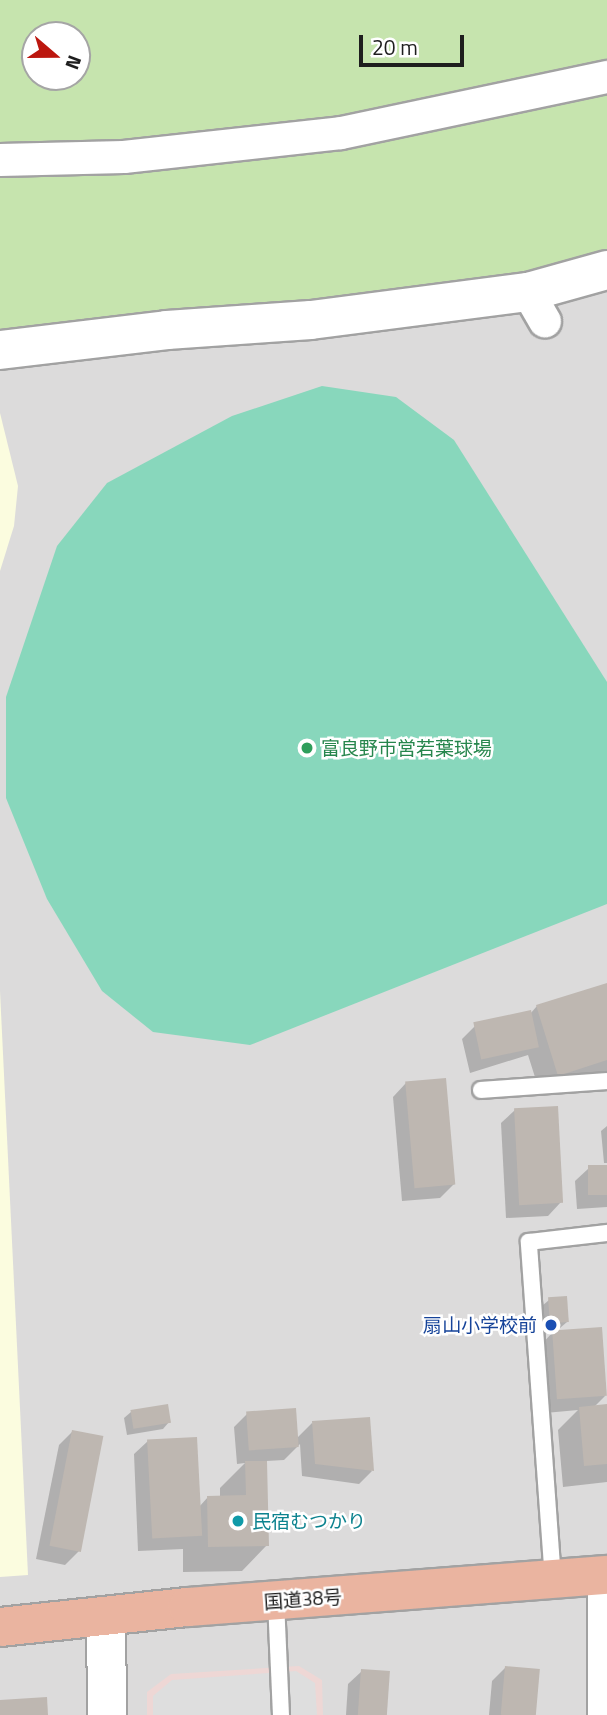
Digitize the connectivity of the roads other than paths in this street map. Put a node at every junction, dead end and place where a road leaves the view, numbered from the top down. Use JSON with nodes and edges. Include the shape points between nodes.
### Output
{"nodes":[{"id":1,"x":607,"y":77,"type":"edge"},
{"id":2,"x":0,"y":160,"type":"edge"},
{"id":3,"x":607,"y":270,"type":"edge"},
{"id":4,"x":0,"y":350,"type":"edge"},
{"id":5,"x":607,"y":1081,"type":"edge"},
{"id":6,"x":481,"y":1090,"type":"dead end"},
{"id":7,"x":607,"y":1233,"type":"edge"},
{"id":8,"x":606,"y":1575,"type":"edge"},
{"id":9,"x":552,"y":1580,"type":"junction"},
{"id":10,"x":276,"y":1601,"type":"junction"},
{"id":11,"x":106,"y":1617,"type":"junction"},
{"id":12,"x":0,"y":1627,"type":"edge"},
{"id":13,"x":107,"y":1715,"type":"edge"},
{"id":14,"x":281,"y":1715,"type":"edge"},
{"id":15,"x":604,"y":1715,"type":"edge"}],
"edges":[{"from":1,"to":2,"type":"street","via":[[341,133],[124,156]]},
{"from":3,"to":4,"type":"street","via":[[537,307],[167,330]]},
{"from":5,"to":6,"type":"lane"},
{"from":7,"to":9,"type":"lane","via":[[529,1242]]},
{"from":8,"to":9,"type":"highway","name":"国道38号"},
{"from":8,"to":15,"type":"street"},
{"from":9,"to":10,"type":"highway","name":"国道38号"},
{"from":10,"to":11,"type":"highway","name":"国道38号"},
{"from":10,"to":14,"type":"lane"},
{"from":11,"to":12,"type":"highway","name":"国道38号"},
{"from":11,"to":13,"type":"street"}]}
